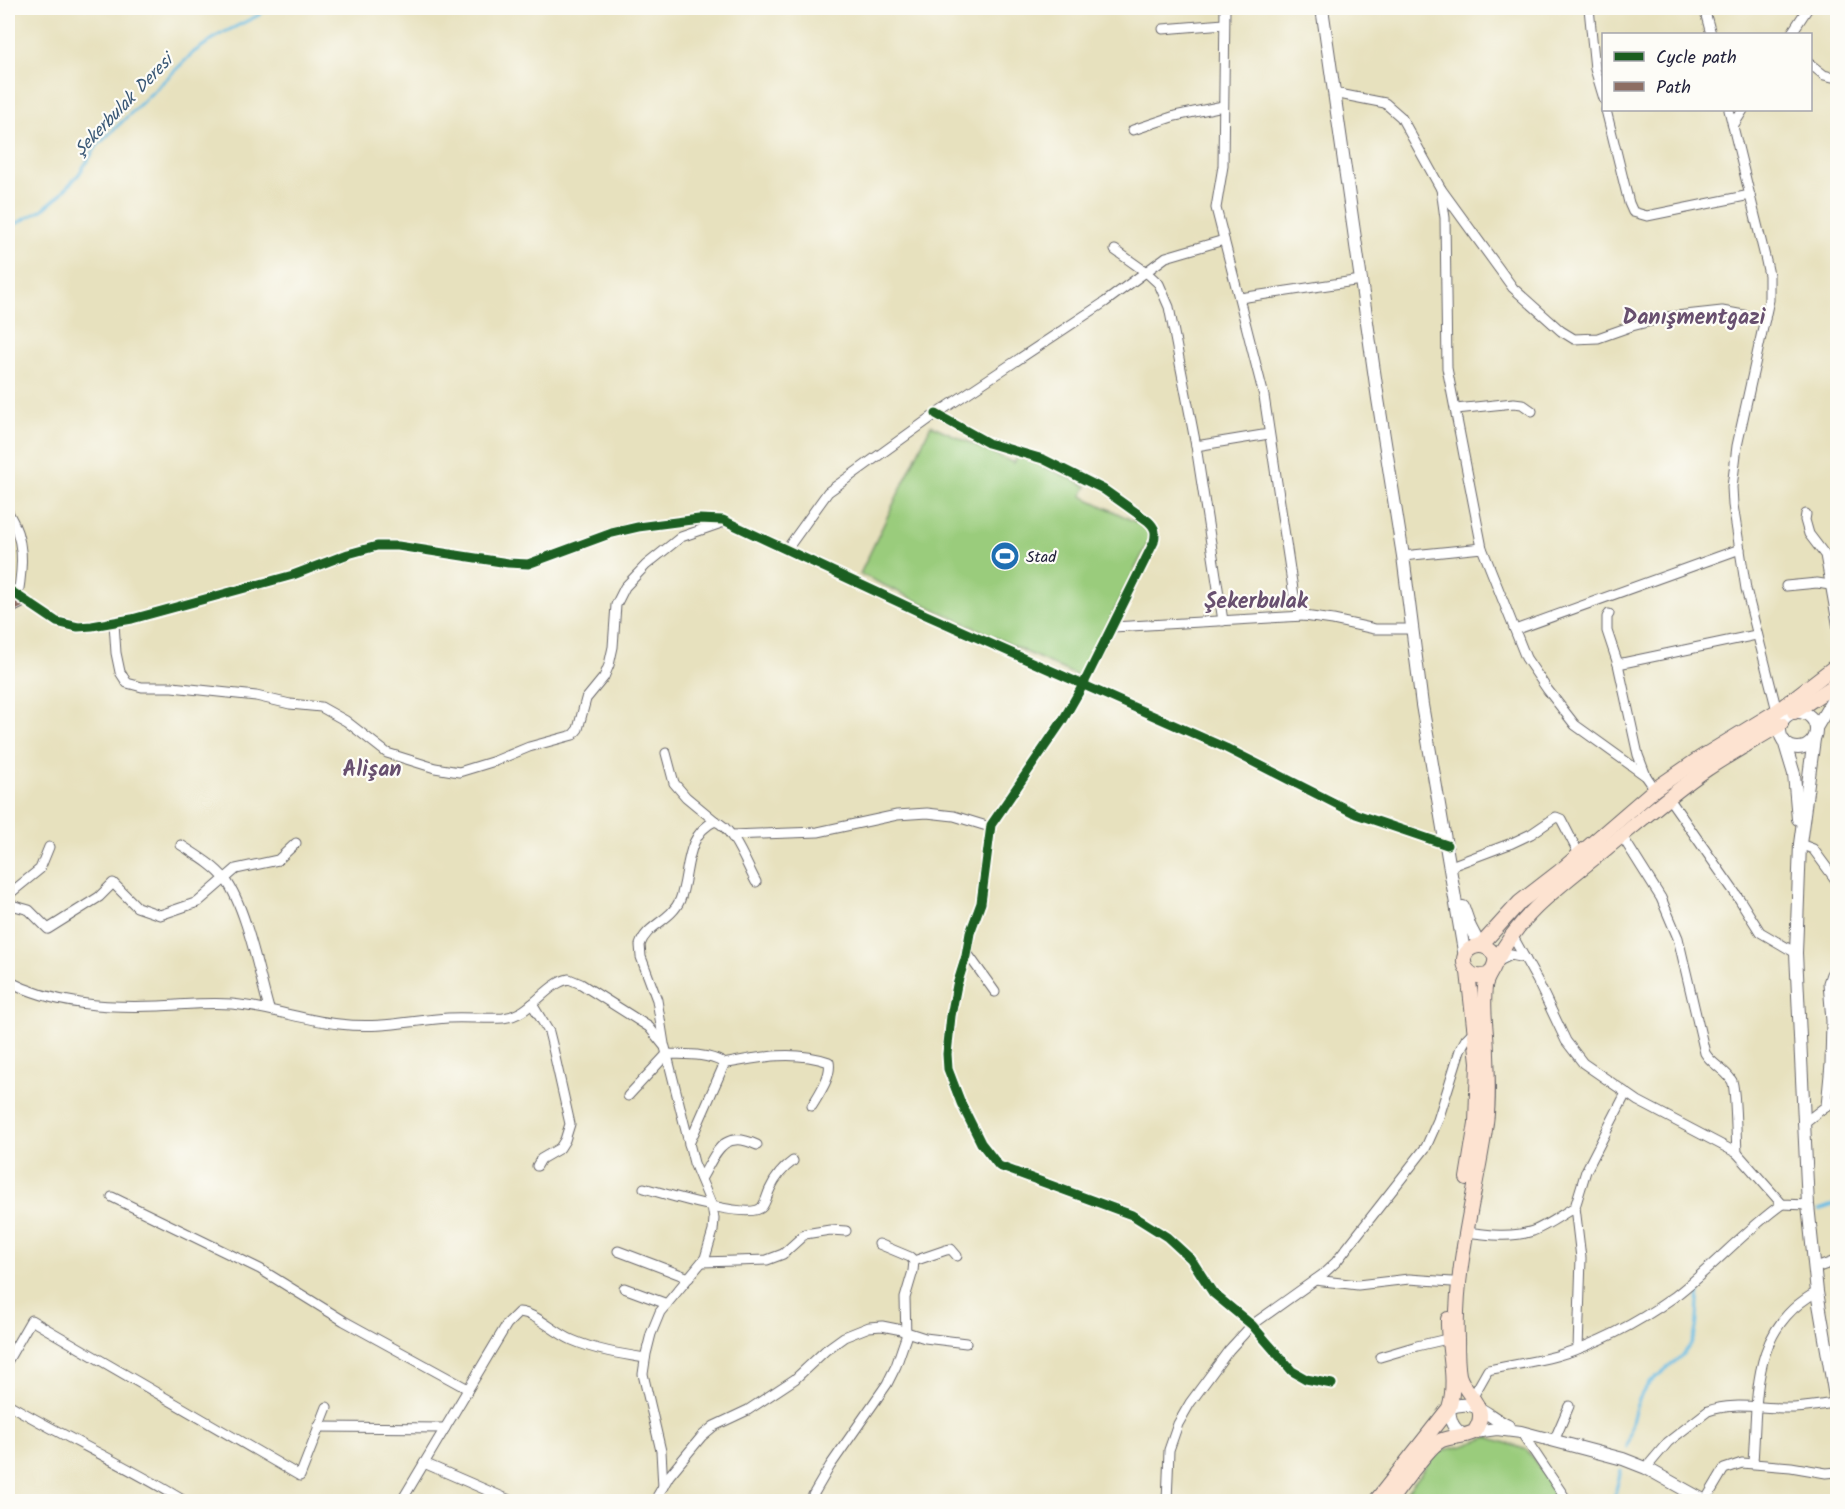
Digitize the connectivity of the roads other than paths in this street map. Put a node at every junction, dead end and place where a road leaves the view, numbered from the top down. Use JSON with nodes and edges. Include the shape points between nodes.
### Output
{"nodes":[{"id":1,"x":1225,"y":8,"type":"edge"},
{"id":2,"x":1322,"y":8,"type":"edge"},
{"id":3,"x":1589,"y":8,"type":"edge"},
{"id":4,"x":1704,"y":8,"type":"edge"},
{"id":5,"x":1808,"y":8,"type":"edge"},
{"id":6,"x":1224,"y":24,"type":"junction"},
{"id":7,"x":1163,"y":29,"type":"dead end"},
{"id":8,"x":1711,"y":33,"type":"edge"},
{"id":9,"x":1792,"y":33,"type":"edge"},
{"id":10,"x":1812,"y":65,"type":"edge"},
{"id":11,"x":1838,"y":71,"type":"edge"},
{"id":12,"x":1602,"y":92,"type":"edge"},
{"id":13,"x":1334,"y":93,"type":"junction"},
{"id":14,"x":1223,"y":106,"type":"junction"},
{"id":15,"x":1606,"y":111,"type":"edge"},
{"id":16,"x":1729,"y":111,"type":"edge"},
{"id":17,"x":1742,"y":111,"type":"edge"},
{"id":18,"x":1733,"y":126,"type":"junction"},
{"id":19,"x":1133,"y":130,"type":"dead end"},
{"id":20,"x":1441,"y":189,"type":"junction"},
{"id":21,"x":1750,"y":195,"type":"junction"},
{"id":22,"x":1224,"y":240,"type":"junction"},
{"id":23,"x":1115,"y":250,"type":"dead end"},
{"id":24,"x":1146,"y":272,"type":"junction"},
{"id":25,"x":1361,"y":280,"type":"junction"},
{"id":26,"x":1240,"y":298,"type":"junction"},
{"id":27,"x":1765,"y":319,"type":"junction"},
{"id":28,"x":1456,"y":409,"type":"junction"},
{"id":29,"x":1532,"y":411,"type":"dead end"},
{"id":30,"x":936,"y":414,"type":"junction"},
{"id":31,"x":1269,"y":434,"type":"junction"},
{"id":32,"x":1197,"y":446,"type":"junction"},
{"id":33,"x":8,"y":512,"type":"edge"},
{"id":34,"x":1806,"y":514,"type":"dead end"},
{"id":35,"x":727,"y":521,"type":"junction"},
{"id":36,"x":1482,"y":548,"type":"junction"},
{"id":37,"x":787,"y":549,"type":"junction"},
{"id":38,"x":1740,"y":549,"type":"junction"},
{"id":39,"x":1403,"y":556,"type":"junction"},
{"id":40,"x":1830,"y":585,"type":"junction"},
{"id":41,"x":1786,"y":586,"type":"dead end"},
{"id":42,"x":8,"y":589,"type":"edge"},
{"id":43,"x":22,"y":598,"type":"junction"},
{"id":44,"x":8,"y":610,"type":"edge"},
{"id":45,"x":1609,"y":614,"type":"dead end"},
{"id":46,"x":1304,"y":616,"type":"junction"},
{"id":47,"x":1223,"y":621,"type":"junction"},
{"id":48,"x":114,"y":623,"type":"junction"},
{"id":49,"x":1113,"y":627,"type":"junction"},
{"id":50,"x":1838,"y":628,"type":"edge"},
{"id":51,"x":1412,"y":629,"type":"junction"},
{"id":52,"x":1515,"y":630,"type":"junction"},
{"id":53,"x":1756,"y":635,"type":"junction"},
{"id":54,"x":1618,"y":664,"type":"junction"},
{"id":55,"x":1838,"y":664,"type":"edge"},
{"id":56,"x":1838,"y":683,"type":"edge"},
{"id":57,"x":1083,"y":685,"type":"junction"},
{"id":58,"x":1838,"y":691,"type":"edge"},
{"id":59,"x":1784,"y":717,"type":"junction"},
{"id":60,"x":1815,"y":733,"type":"junction"},
{"id":61,"x":1784,"y":741,"type":"junction"},
{"id":62,"x":666,"y":753,"type":"dead end"},
{"id":63,"x":1646,"y":776,"type":"junction"},
{"id":64,"x":1656,"y":789,"type":"junction"},
{"id":65,"x":1668,"y":797,"type":"junction"},
{"id":66,"x":715,"y":821,"type":"junction"},
{"id":67,"x":990,"y":827,"type":"junction"},
{"id":68,"x":731,"y":835,"type":"junction"},
{"id":69,"x":1622,"y":836,"type":"junction"},
{"id":70,"x":296,"y":843,"type":"dead end"},
{"id":71,"x":1800,"y":844,"type":"junction"},
{"id":72,"x":181,"y":845,"type":"dead end"},
{"id":73,"x":1447,"y":845,"type":"junction"},
{"id":74,"x":49,"y":847,"type":"dead end"},
{"id":75,"x":1579,"y":854,"type":"junction"},
{"id":76,"x":1452,"y":872,"type":"junction"},
{"id":77,"x":225,"y":879,"type":"junction"},
{"id":78,"x":756,"y":882,"type":"dead end"},
{"id":79,"x":1838,"y":883,"type":"edge"},
{"id":80,"x":8,"y":895,"type":"edge"},
{"id":81,"x":8,"y":904,"type":"edge"},
{"id":82,"x":1512,"y":935,"type":"junction"},
{"id":83,"x":1480,"y":946,"type":"junction"},
{"id":84,"x":967,"y":953,"type":"junction"},
{"id":85,"x":1796,"y":953,"type":"junction"},
{"id":86,"x":1465,"y":957,"type":"junction"},
{"id":87,"x":1525,"y":958,"type":"junction"},
{"id":88,"x":1495,"y":964,"type":"junction"},
{"id":89,"x":1838,"y":966,"type":"edge"},
{"id":90,"x":1468,"y":972,"type":"junction"},
{"id":91,"x":1486,"y":975,"type":"junction"},
{"id":92,"x":8,"y":981,"type":"edge"},
{"id":93,"x":995,"y":992,"type":"dead end"},
{"id":94,"x":532,"y":1004,"type":"junction"},
{"id":95,"x":269,"y":1009,"type":"junction"},
{"id":96,"x":1474,"y":1031,"type":"junction"},
{"id":97,"x":666,"y":1051,"type":"junction"},
{"id":98,"x":723,"y":1064,"type":"junction"},
{"id":99,"x":1626,"y":1094,"type":"junction"},
{"id":100,"x":628,"y":1096,"type":"dead end"},
{"id":101,"x":1838,"y":1099,"type":"edge"},
{"id":102,"x":812,"y":1106,"type":"dead end"},
{"id":103,"x":1826,"y":1106,"type":"junction"},
{"id":104,"x":1804,"y":1123,"type":"junction"},
{"id":105,"x":689,"y":1144,"type":"junction"},
{"id":106,"x":757,"y":1145,"type":"dead end"},
{"id":107,"x":1737,"y":1153,"type":"junction"},
{"id":108,"x":793,"y":1161,"type":"dead end"},
{"id":109,"x":537,"y":1166,"type":"dead end"},
{"id":110,"x":701,"y":1179,"type":"junction"},
{"id":111,"x":644,"y":1188,"type":"dead end"},
{"id":112,"x":112,"y":1197,"type":"dead end"},
{"id":113,"x":1782,"y":1204,"type":"junction"},
{"id":114,"x":1808,"y":1205,"type":"junction"},
{"id":115,"x":712,"y":1206,"type":"junction"},
{"id":116,"x":1575,"y":1207,"type":"junction"},
{"id":117,"x":846,"y":1232,"type":"dead end"},
{"id":118,"x":1466,"y":1232,"type":"junction"},
{"id":119,"x":879,"y":1244,"type":"dead end"},
{"id":120,"x":618,"y":1251,"type":"dead end"},
{"id":121,"x":957,"y":1256,"type":"dead end"},
{"id":122,"x":1838,"y":1260,"type":"edge"},
{"id":123,"x":914,"y":1261,"type":"junction"},
{"id":124,"x":702,"y":1262,"type":"junction"},
{"id":125,"x":1816,"y":1268,"type":"junction"},
{"id":126,"x":689,"y":1278,"type":"junction"},
{"id":127,"x":1315,"y":1280,"type":"junction"},
{"id":128,"x":1452,"y":1282,"type":"junction"},
{"id":129,"x":624,"y":1288,"type":"dead end"},
{"id":130,"x":1817,"y":1292,"type":"junction"},
{"id":131,"x":667,"y":1304,"type":"junction"},
{"id":132,"x":1252,"y":1325,"type":"junction"},
{"id":133,"x":906,"y":1332,"type":"junction"},
{"id":134,"x":1447,"y":1340,"type":"junction"},
{"id":135,"x":966,"y":1343,"type":"dead end"},
{"id":136,"x":1578,"y":1349,"type":"junction"},
{"id":137,"x":1380,"y":1357,"type":"dead end"},
{"id":138,"x":645,"y":1358,"type":"junction"},
{"id":139,"x":8,"y":1360,"type":"edge"},
{"id":140,"x":1332,"y":1384,"type":"dead end"},
{"id":141,"x":468,"y":1389,"type":"junction"},
{"id":142,"x":1473,"y":1403,"type":"junction"},
{"id":143,"x":8,"y":1404,"type":"edge"},
{"id":144,"x":1569,"y":1406,"type":"dead end"},
{"id":145,"x":1757,"y":1406,"type":"junction"},
{"id":146,"x":327,"y":1407,"type":"dead end"},
{"id":147,"x":1449,"y":1408,"type":"junction"},
{"id":148,"x":1836,"y":1409,"type":"edge"},
{"id":149,"x":318,"y":1427,"type":"junction"},
{"id":150,"x":445,"y":1428,"type":"junction"},
{"id":151,"x":1521,"y":1432,"type":"junction"},
{"id":152,"x":1470,"y":1434,"type":"junction"},
{"id":153,"x":1554,"y":1441,"type":"junction"},
{"id":154,"x":424,"y":1462,"type":"junction"},
{"id":155,"x":1753,"y":1462,"type":"junction"},
{"id":156,"x":1646,"y":1468,"type":"junction"},
{"id":157,"x":1838,"y":1472,"type":"edge"},
{"id":158,"x":663,"y":1487,"type":"junction"},
{"id":159,"x":657,"y":1500,"type":"edge"},
{"id":160,"x":1706,"y":1501,"type":"edge"},
{"id":161,"x":186,"y":1502,"type":"edge"},
{"id":162,"x":401,"y":1502,"type":"edge"},
{"id":163,"x":514,"y":1502,"type":"edge"},
{"id":164,"x":809,"y":1502,"type":"edge"},
{"id":165,"x":1167,"y":1502,"type":"edge"},
{"id":166,"x":1375,"y":1502,"type":"edge"},
{"id":167,"x":1389,"y":1502,"type":"edge"},
{"id":168,"x":1568,"y":1502,"type":"edge"}],
"edges":[{"from":1,"to":6,"type":"street"},
{"from":2,"to":13,"type":"street"},
{"from":3,"to":12,"type":"street"},
{"from":4,"to":8,"type":"street"},
{"from":5,"to":9,"type":"street"},
{"from":6,"to":7,"type":"street"},
{"from":6,"to":14,"type":"street"},
{"from":10,"to":11,"type":"street","via":[[1832,77]]},
{"from":13,"to":20,"type":"street","via":[[1385,103],[1401,117]]},
{"from":13,"to":25,"type":"street"},
{"from":14,"to":19,"type":"street"},
{"from":14,"to":22,"type":"street","via":[[1223,166],[1216,208]]},
{"from":15,"to":21,"type":"street","via":[[1633,212],[1647,216]]},
{"from":16,"to":18,"type":"street"},
{"from":17,"to":18,"type":"street"},
{"from":18,"to":21,"type":"street"},
{"from":20,"to":27,"type":"street","via":[[1513,288],[1574,339],[1598,338],[1667,317],[1722,311]]},
{"from":20,"to":28,"type":"street","via":[[1445,218],[1447,368]]},
{"from":21,"to":27,"type":"street","via":[[1769,275]]},
{"from":22,"to":24,"type":"street","via":[[1166,257]]},
{"from":22,"to":26,"type":"street"},
{"from":23,"to":24,"type":"street"},
{"from":24,"to":30,"type":"street"},
{"from":24,"to":32,"type":"street","via":[[1159,284],[1169,307]]},
{"from":25,"to":26,"type":"street"},
{"from":25,"to":39,"type":"street"},
{"from":26,"to":31,"type":"street","via":[[1264,396]]},
{"from":27,"to":38,"type":"street","via":[[1734,465],[1732,505]]},
{"from":28,"to":29,"type":"street","via":[[1514,403]]},
{"from":28,"to":36,"type":"street"},
{"from":30,"to":37,"type":"street","via":[[828,492]]},
{"from":30,"to":49,"type":"street","via":[[988,443],[1043,459],[1103,489],[1154,527],[1154,543]]},
{"from":31,"to":32,"type":"street"},
{"from":31,"to":46,"type":"street","via":[[1290,582]]},
{"from":32,"to":47,"type":"street"},
{"from":33,"to":43,"type":"street","via":[[23,563]]},
{"from":34,"to":40,"type":"street","via":[[1809,534],[1825,555]]},
{"from":35,"to":37,"type":"street"},
{"from":35,"to":48,"type":"street","via":[[699,519],[638,527],[528,564],[377,546],[299,573]]},
{"from":35,"to":48,"type":"street","via":[[681,537],[625,587],[616,605],[612,656],[604,677],[586,699],[573,735],[459,772],[387,753],[321,707],[256,696],[141,687],[128,682],[120,672]]},
{"from":36,"to":39,"type":"street"},
{"from":36,"to":52,"type":"street"},
{"from":37,"to":57,"type":"street"},
{"from":38,"to":52,"type":"street"},
{"from":38,"to":53,"type":"street"},
{"from":39,"to":51,"type":"street"},
{"from":40,"to":41,"type":"street"},
{"from":40,"to":50,"type":"street"},
{"from":42,"to":43,"type":"street"},
{"from":43,"to":44,"type":"street"},
{"from":43,"to":48,"type":"street","via":[[66,625]]},
{"from":45,"to":54,"type":"street","via":[[1606,630]]},
{"from":46,"to":47,"type":"street"},
{"from":46,"to":51,"type":"street","via":[[1375,629]]},
{"from":47,"to":49,"type":"street"},
{"from":49,"to":57,"type":"street"},
{"from":51,"to":73,"type":"street"},
{"from":52,"to":63,"type":"street","via":[[1526,658],[1575,724]]},
{"from":53,"to":54,"type":"street"},
{"from":53,"to":59,"type":"street"},
{"from":54,"to":63,"type":"street"},
{"from":55,"to":59,"type":"main road"},
{"from":56,"to":59,"type":"main road"},
{"from":57,"to":67,"type":"street"},
{"from":57,"to":73,"type":"street","via":[[1226,748],[1356,814]]},
{"from":58,"to":60,"type":"street"},
{"from":59,"to":60,"type":"street","via":[[1800,712],[1811,717]]},
{"from":59,"to":61,"type":"street"},
{"from":59,"to":64,"type":"main road","via":[[1700,758]]},
{"from":59,"to":65,"type":"main road"},
{"from":60,"to":61,"type":"street","via":[[1805,747],[1794,747]]},
{"from":60,"to":71,"type":"street"},
{"from":61,"to":71,"type":"street","via":[[1794,774]]},
{"from":62,"to":66,"type":"street","via":[[671,778],[679,791]]},
{"from":63,"to":64,"type":"street"},
{"from":64,"to":75,"type":"main road"},
{"from":65,"to":69,"type":"main road"},
{"from":65,"to":85,"type":"street","via":[[1760,932]]},
{"from":66,"to":68,"type":"street"},
{"from":66,"to":97,"type":"street","via":[[702,829],[695,842],[675,909],[641,939],[641,957],[657,1000]]},
{"from":67,"to":68,"type":"street","via":[[927,813],[897,815],[818,832]]},
{"from":67,"to":84,"type":"street","via":[[981,903]]},
{"from":68,"to":78,"type":"street"},
{"from":69,"to":82,"type":"main road","via":[[1543,901]]},
{"from":69,"to":107,"type":"street","via":[[1661,898],[1678,938],[1706,1053],[1733,1083]]},
{"from":70,"to":77,"type":"street","via":[[278,860],[236,869]]},
{"from":71,"to":79,"type":"street","via":[[1813,849]]},
{"from":71,"to":85,"type":"street"},
{"from":72,"to":77,"type":"street"},
{"from":73,"to":76,"type":"street"},
{"from":74,"to":80,"type":"street","via":[[40,869]]},
{"from":75,"to":76,"type":"street","via":[[1561,819],[1556,817],[1531,834]]},
{"from":75,"to":83,"type":"main road","via":[[1520,902]]},
{"from":76,"to":83,"type":"street"},
{"from":76,"to":86,"type":"street"},
{"from":77,"to":81,"type":"street","via":[[198,902],[160,915],[137,907],[114,883],[48,929],[29,910]]},
{"from":77,"to":95,"type":"street","via":[[237,900]]},
{"from":82,"to":87,"type":"street"},
{"from":82,"to":88,"type":"main road"},
{"from":83,"to":86,"type":"main road","via":[[1470,949]]},
{"from":83,"to":88,"type":"main road","via":[[1490,950]]},
{"from":84,"to":93,"type":"street"},
{"from":84,"to":132,"type":"street","via":[[951,1016],[948,1069],[989,1155],[999,1166],[1132,1215],[1167,1237],[1191,1259],[1214,1293]]},
{"from":85,"to":104,"type":"street"},
{"from":86,"to":90,"type":"main road"},
{"from":87,"to":88,"type":"street","via":[[1511,954]]},
{"from":87,"to":99,"type":"street","via":[[1566,1041],[1583,1063]]},
{"from":88,"to":91,"type":"main road"},
{"from":89,"to":103,"type":"street","via":[[1831,974],[1827,992],[1831,1021]]},
{"from":90,"to":91,"type":"main road","via":[[1477,977]]},
{"from":90,"to":96,"type":"main road"},
{"from":91,"to":118,"type":"main road","via":[[1489,1089]]},
{"from":92,"to":95,"type":"street","via":[[32,993],[106,1006],[231,1004]]},
{"from":94,"to":95,"type":"street","via":[[505,1017],[376,1026],[312,1021]]},
{"from":94,"to":97,"type":"street","via":[[564,980],[574,980],[649,1027]]},
{"from":94,"to":109,"type":"street","via":[[549,1032],[570,1124],[560,1148],[541,1159]]},
{"from":96,"to":127,"type":"street","via":[[1460,1050],[1423,1153],[1347,1250]]},
{"from":96,"to":128,"type":"main road","via":[[1478,1062],[1476,1122]]},
{"from":97,"to":98,"type":"street","via":[[714,1058]]},
{"from":97,"to":100,"type":"street"},
{"from":97,"to":105,"type":"street"},
{"from":98,"to":102,"type":"street","via":[[776,1055],[829,1062],[827,1077]]},
{"from":98,"to":105,"type":"street"},
{"from":99,"to":107,"type":"street"},
{"from":99,"to":116,"type":"street","via":[[1586,1171]]},
{"from":101,"to":103,"type":"street"},
{"from":103,"to":104,"type":"street"},
{"from":104,"to":114,"type":"street"},
{"from":105,"to":110,"type":"street"},
{"from":106,"to":110,"type":"street","via":[[744,1138],[729,1140],[718,1150]]},
{"from":107,"to":113,"type":"street"},
{"from":108,"to":115,"type":"street","via":[[775,1179],[761,1208],[742,1211]]},
{"from":110,"to":115,"type":"street"},
{"from":111,"to":115,"type":"street"},
{"from":112,"to":141,"type":"street","via":[[260,1269],[344,1321]]},
{"from":113,"to":114,"type":"street"},
{"from":113,"to":136,"type":"street","via":[[1675,1296],[1639,1320]]},
{"from":114,"to":125,"type":"street"},
{"from":115,"to":124,"type":"street","via":[[713,1231]]},
{"from":116,"to":118,"type":"street","via":[[1523,1233]]},
{"from":116,"to":136,"type":"street","via":[[1581,1258]]},
{"from":117,"to":124,"type":"street","via":[[805,1234],[783,1254],[767,1260]]},
{"from":118,"to":142,"type":"main road","via":[[1457,1339],[1460,1377]]},
{"from":119,"to":123,"type":"street"},
{"from":120,"to":126,"type":"street"},
{"from":121,"to":123,"type":"street","via":[[951,1249]]},
{"from":122,"to":125,"type":"street"},
{"from":123,"to":133,"type":"street","via":[[905,1298]]},
{"from":124,"to":126,"type":"street"},
{"from":125,"to":130,"type":"street"},
{"from":126,"to":131,"type":"street"},
{"from":127,"to":128,"type":"street","via":[[1358,1286],[1409,1280]]},
{"from":127,"to":132,"type":"street"},
{"from":128,"to":134,"type":"main road"},
{"from":129,"to":131,"type":"street"},
{"from":130,"to":145,"type":"street","via":[[1790,1312],[1767,1346],[1760,1369]]},
{"from":130,"to":148,"type":"street"},
{"from":131,"to":138,"type":"street","via":[[655,1322]]},
{"from":132,"to":140,"type":"street","via":[[1292,1371],[1306,1379]]},
{"from":132,"to":165,"type":"street","via":[[1211,1374],[1178,1424],[1167,1458]]},
{"from":133,"to":135,"type":"street"},
{"from":133,"to":158,"type":"street","via":[[869,1327],[844,1337],[795,1379],[714,1426],[676,1466]]},
{"from":133,"to":164,"type":"street","via":[[887,1384]]},
{"from":134,"to":137,"type":"street"},
{"from":134,"to":147,"type":"main road","via":[[1453,1395]]},
{"from":136,"to":142,"type":"street","via":[[1488,1370]]},
{"from":138,"to":141,"type":"street","via":[[571,1340],[519,1312],[507,1324]]},
{"from":138,"to":158,"type":"street","via":[[643,1374],[661,1451]]},
{"from":139,"to":149,"type":"street","via":[[31,1320],[300,1476]]},
{"from":141,"to":150,"type":"street"},
{"from":142,"to":147,"type":"street"},
{"from":142,"to":151,"type":"street","via":[[1494,1420]]},
{"from":142,"to":152,"type":"main road","via":[[1481,1416]]},
{"from":143,"to":161,"type":"street"},
{"from":144,"to":153,"type":"street"},
{"from":145,"to":148,"type":"street"},
{"from":145,"to":155,"type":"street"},
{"from":145,"to":156,"type":"street","via":[[1708,1411],[1668,1442]]},
{"from":146,"to":149,"type":"street"},
{"from":147,"to":152,"type":"street","via":[[1454,1428]]},
{"from":147,"to":166,"type":"main road"},
{"from":149,"to":150,"type":"street"},
{"from":150,"to":154,"type":"street"},
{"from":151,"to":152,"type":"street","via":[[1497,1429]]},
{"from":151,"to":153,"type":"street"},
{"from":151,"to":168,"type":"street"},
{"from":152,"to":167,"type":"main road","via":[[1441,1440]]},
{"from":153,"to":156,"type":"street"},
{"from":154,"to":162,"type":"street"},
{"from":154,"to":163,"type":"street"},
{"from":155,"to":157,"type":"street"},
{"from":155,"to":160,"type":"street","via":[[1724,1469]]},
{"from":156,"to":160,"type":"street"},
{"from":158,"to":159,"type":"street"}]}
